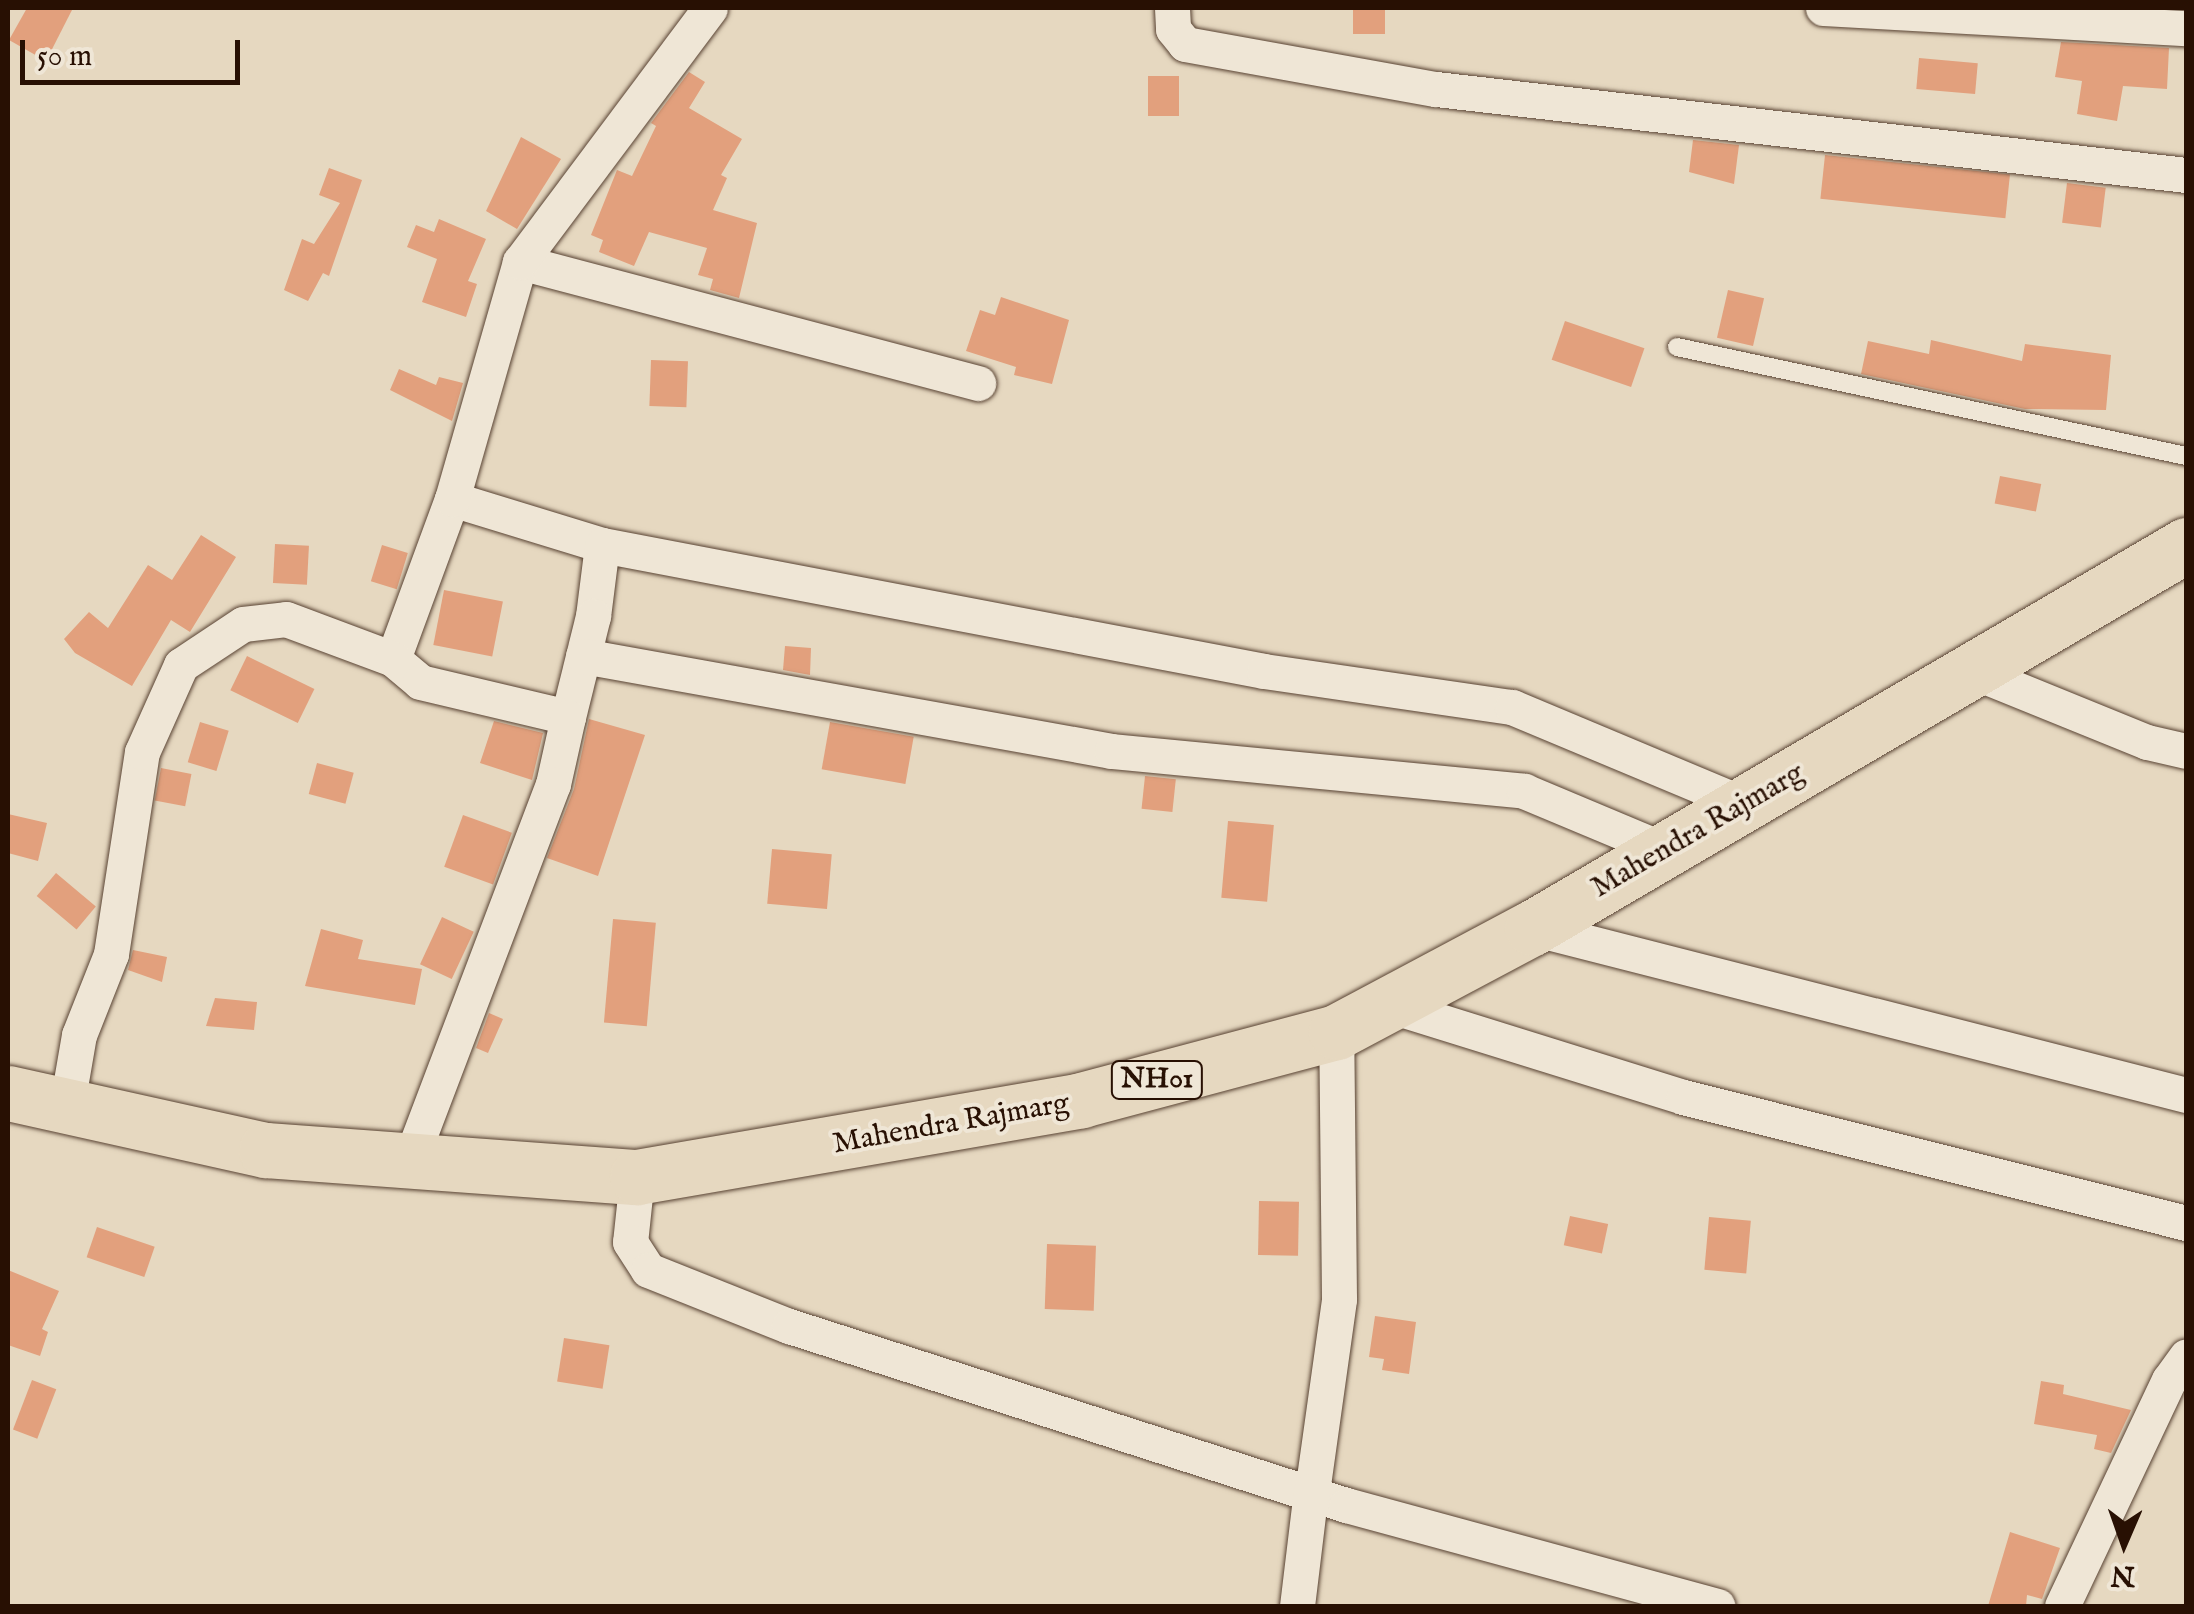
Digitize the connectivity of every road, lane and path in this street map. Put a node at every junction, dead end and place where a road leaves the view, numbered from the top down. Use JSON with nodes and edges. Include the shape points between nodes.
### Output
{"nodes":[{"id":1,"x":710,"y":8,"type":"edge"},
{"id":2,"x":1172,"y":8,"type":"edge"},
{"id":3,"x":1823,"y":8,"type":"edge"},
{"id":4,"x":2186,"y":28,"type":"edge"},
{"id":5,"x":2186,"y":175,"type":"edge"},
{"id":6,"x":520,"y":262,"type":"junction"},
{"id":7,"x":1677,"y":347,"type":"dead end"},
{"id":8,"x":978,"y":383,"type":"dead end"},
{"id":9,"x":2186,"y":456,"type":"edge"},
{"id":10,"x":452,"y":499,"type":"junction"},
{"id":11,"x":602,"y":545,"type":"junction"},
{"id":12,"x":2186,"y":546,"type":"edge"},
{"id":13,"x":583,"y":656,"type":"junction"},
{"id":14,"x":393,"y":659,"type":"junction"},
{"id":15,"x":1972,"y":671,"type":"junction"},
{"id":16,"x":568,"y":717,"type":"junction"},
{"id":17,"x":2186,"y":752,"type":"edge"},
{"id":18,"x":1744,"y":804,"type":"junction"},
{"id":19,"x":1665,"y":850,"type":"junction"},
{"id":20,"x":1532,"y":928,"type":"junction"},
{"id":21,"x":1388,"y":1005,"type":"junction"},
{"id":22,"x":1336,"y":1032,"type":"junction"},
{"id":23,"x":8,"y":1093,"type":"edge"},
{"id":24,"x":2186,"y":1095,"type":"edge"},
{"id":25,"x":66,"y":1110,"type":"junction"},
{"id":26,"x":411,"y":1158,"type":"junction"},
{"id":27,"x":637,"y":1177,"type":"junction"},
{"id":28,"x":2186,"y":1224,"type":"edge"},
{"id":29,"x":2186,"y":1357,"type":"edge"},
{"id":30,"x":1311,"y":1492,"type":"junction"},
{"id":31,"x":1297,"y":1606,"type":"edge"},
{"id":32,"x":1718,"y":1606,"type":"edge"},
{"id":33,"x":2062,"y":1606,"type":"edge"}],
"edges":[{"from":1,"to":6,"type":"street"},
{"from":2,"to":5,"type":"street","via":[[1173,29],[1185,44],[1436,89]]},
{"from":3,"to":4,"type":"street"},
{"from":6,"to":8,"type":"street"},
{"from":6,"to":10,"type":"street"},
{"from":7,"to":9,"type":"lane"},
{"from":10,"to":11,"type":"street"},
{"from":10,"to":14,"type":"street"},
{"from":11,"to":13,"type":"street"},
{"from":11,"to":18,"type":"street","via":[[1264,671],[1512,707]]},
{"from":12,"to":15,"type":"highway","name":"Mahendra Rajmarg","number":"NH01"},
{"from":13,"to":16,"type":"street"},
{"from":13,"to":19,"type":"street","via":[[1112,751],[1524,791]]},
{"from":14,"to":16,"type":"street","via":[[420,682]]},
{"from":14,"to":25,"type":"street","via":[[286,619],[243,624],[181,665],[142,752],[111,954],[80,1035]]},
{"from":15,"to":17,"type":"street"},
{"from":15,"to":18,"type":"highway","name":"Mahendra Rajmarg","number":"NH01"},
{"from":16,"to":26,"type":"street","via":[[553,784]]},
{"from":18,"to":19,"type":"highway","name":"Mahendra Rajmarg","number":"NH01"},
{"from":19,"to":20,"type":"highway","name":"Mahendra Rajmarg","number":"NH01"},
{"from":20,"to":21,"type":"highway","name":"Mahendra Rajmarg","number":"NH01"},
{"from":20,"to":24,"type":"street"},
{"from":21,"to":22,"type":"highway","name":"Mahendra Rajmarg","number":"NH01"},
{"from":21,"to":28,"type":"street","via":[[1683,1096]]},
{"from":22,"to":27,"type":"highway","name":"Mahendra Rajmarg","number":"NH01","via":[[1081,1100]]},
{"from":22,"to":30,"type":"street","via":[[1339,1299]]},
{"from":23,"to":25,"type":"highway","name":"Mahendra Rajmarg","number":"NH01"},
{"from":25,"to":26,"type":"highway","name":"Mahendra Rajmarg","number":"NH01","via":[[266,1150]]},
{"from":26,"to":27,"type":"highway","name":"Mahendra Rajmarg","number":"NH01"},
{"from":27,"to":30,"type":"street","via":[[630,1242],[648,1270],[789,1326]]},
{"from":29,"to":33,"type":"street"},
{"from":30,"to":31,"type":"street"},
{"from":30,"to":32,"type":"street"}]}
